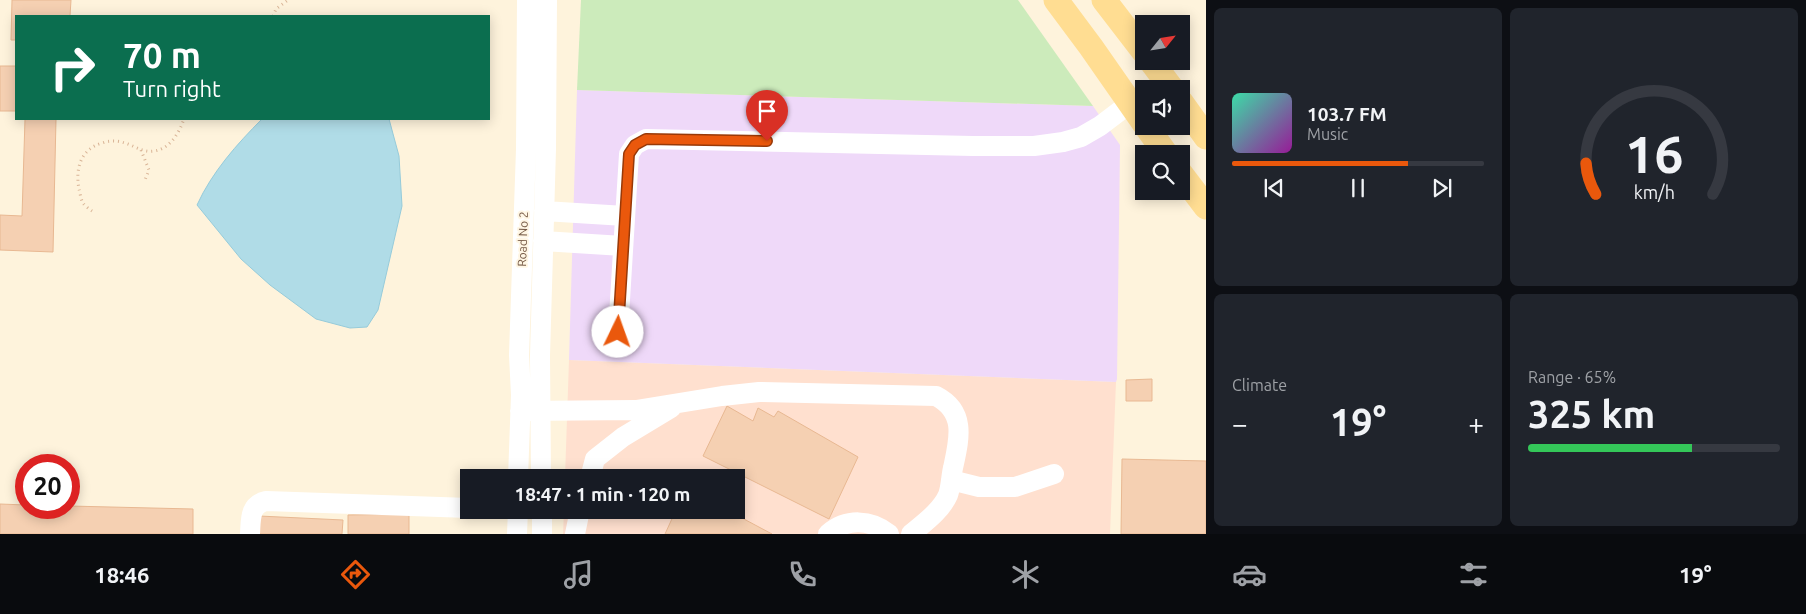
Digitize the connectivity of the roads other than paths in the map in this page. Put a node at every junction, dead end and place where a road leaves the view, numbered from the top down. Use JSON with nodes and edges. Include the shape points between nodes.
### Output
{"nodes":[{"id":1,"x":527,"y":0,"type":"edge"},
{"id":2,"x":547,"y":0,"type":"edge"},
{"id":3,"x":1056,"y":0,"type":"edge"},
{"id":4,"x":1104,"y":0,"type":"edge"},
{"id":5,"x":1135,"y":40,"type":"edge"},
{"id":6,"x":1129,"y":104,"type":"junction"},
{"id":7,"x":1135,"y":112,"type":"edge"},
{"id":8,"x":1190,"y":115,"type":"edge"},
{"id":9,"x":1206,"y":137,"type":"edge"},
{"id":10,"x":1190,"y":186,"type":"edge"},
{"id":11,"x":1206,"y":207,"type":"edge"},
{"id":12,"x":544,"y":211,"type":"junction"},
{"id":13,"x":625,"y":216,"type":"junction"},
{"id":14,"x":543,"y":242,"type":"junction"},
{"id":15,"x":623,"y":246,"type":"junction"},
{"id":16,"x":618,"y":332,"type":"dead end"},
{"id":17,"x":679,"y":403,"type":"junction"},
{"id":18,"x":520,"y":411,"type":"junction"},
{"id":19,"x":541,"y":411,"type":"junction"},
{"id":20,"x":518,"y":469,"type":"edge"},
{"id":21,"x":541,"y":469,"type":"edge"},
{"id":22,"x":592,"y":469,"type":"edge"},
{"id":23,"x":1054,"y":474,"type":"dead end"},
{"id":24,"x":950,"y":480,"type":"junction"},
{"id":25,"x":460,"y":508,"type":"edge"},
{"id":26,"x":518,"y":519,"type":"edge"},
{"id":27,"x":542,"y":519,"type":"edge"},
{"id":28,"x":578,"y":519,"type":"edge"},
{"id":29,"x":250,"y":534,"type":"edge"},
{"id":30,"x":517,"y":534,"type":"edge"},
{"id":31,"x":542,"y":534,"type":"edge"},
{"id":32,"x":575,"y":534,"type":"edge"},
{"id":33,"x":828,"y":534,"type":"edge"},
{"id":34,"x":889,"y":534,"type":"edge"},
{"id":35,"x":911,"y":534,"type":"edge"}],
"edges":[{"from":1,"to":18,"type":"street","name":"Road No 2"},
{"from":2,"to":12,"type":"street","name":"Road No 2"},
{"from":3,"to":6,"type":"main road"},
{"from":4,"to":5,"type":"main road"},
{"from":6,"to":7,"type":"main road"},
{"from":6,"to":13,"type":"street","via":[[1081,137],[1034,146],[646,139],[635,145],[629,154]]},
{"from":8,"to":9,"type":"main road"},
{"from":10,"to":11,"type":"main road"},
{"from":12,"to":13,"type":"street"},
{"from":12,"to":14,"type":"street","name":"Road No 2"},
{"from":13,"to":15,"type":"street"},
{"from":14,"to":15,"type":"street"},
{"from":14,"to":19,"type":"street","name":"Road No 2"},
{"from":15,"to":16,"type":"street"},
{"from":17,"to":19,"type":"street","via":[[636,410]]},
{"from":17,"to":22,"type":"street","via":[[623,437],[595,460]]},
{"from":17,"to":24,"type":"street","via":[[759,392],[936,396],[946,401],[958,423],[959,441]]},
{"from":18,"to":19,"type":"street"},
{"from":18,"to":20,"type":"street","name":"Road No 2"},
{"from":19,"to":21,"type":"street","name":"Road No 2"},
{"from":23,"to":24,"type":"street","via":[[1015,487],[978,487]]},
{"from":24,"to":35,"type":"street","via":[[948,494],[941,506]]},
{"from":25,"to":29,"type":"street","via":[[266,501],[251,512]]},
{"from":26,"to":30,"type":"street"},
{"from":27,"to":31,"type":"street"},
{"from":28,"to":32,"type":"street"},
{"from":33,"to":34,"type":"street","via":[[843,525],[864,522]]}]}
